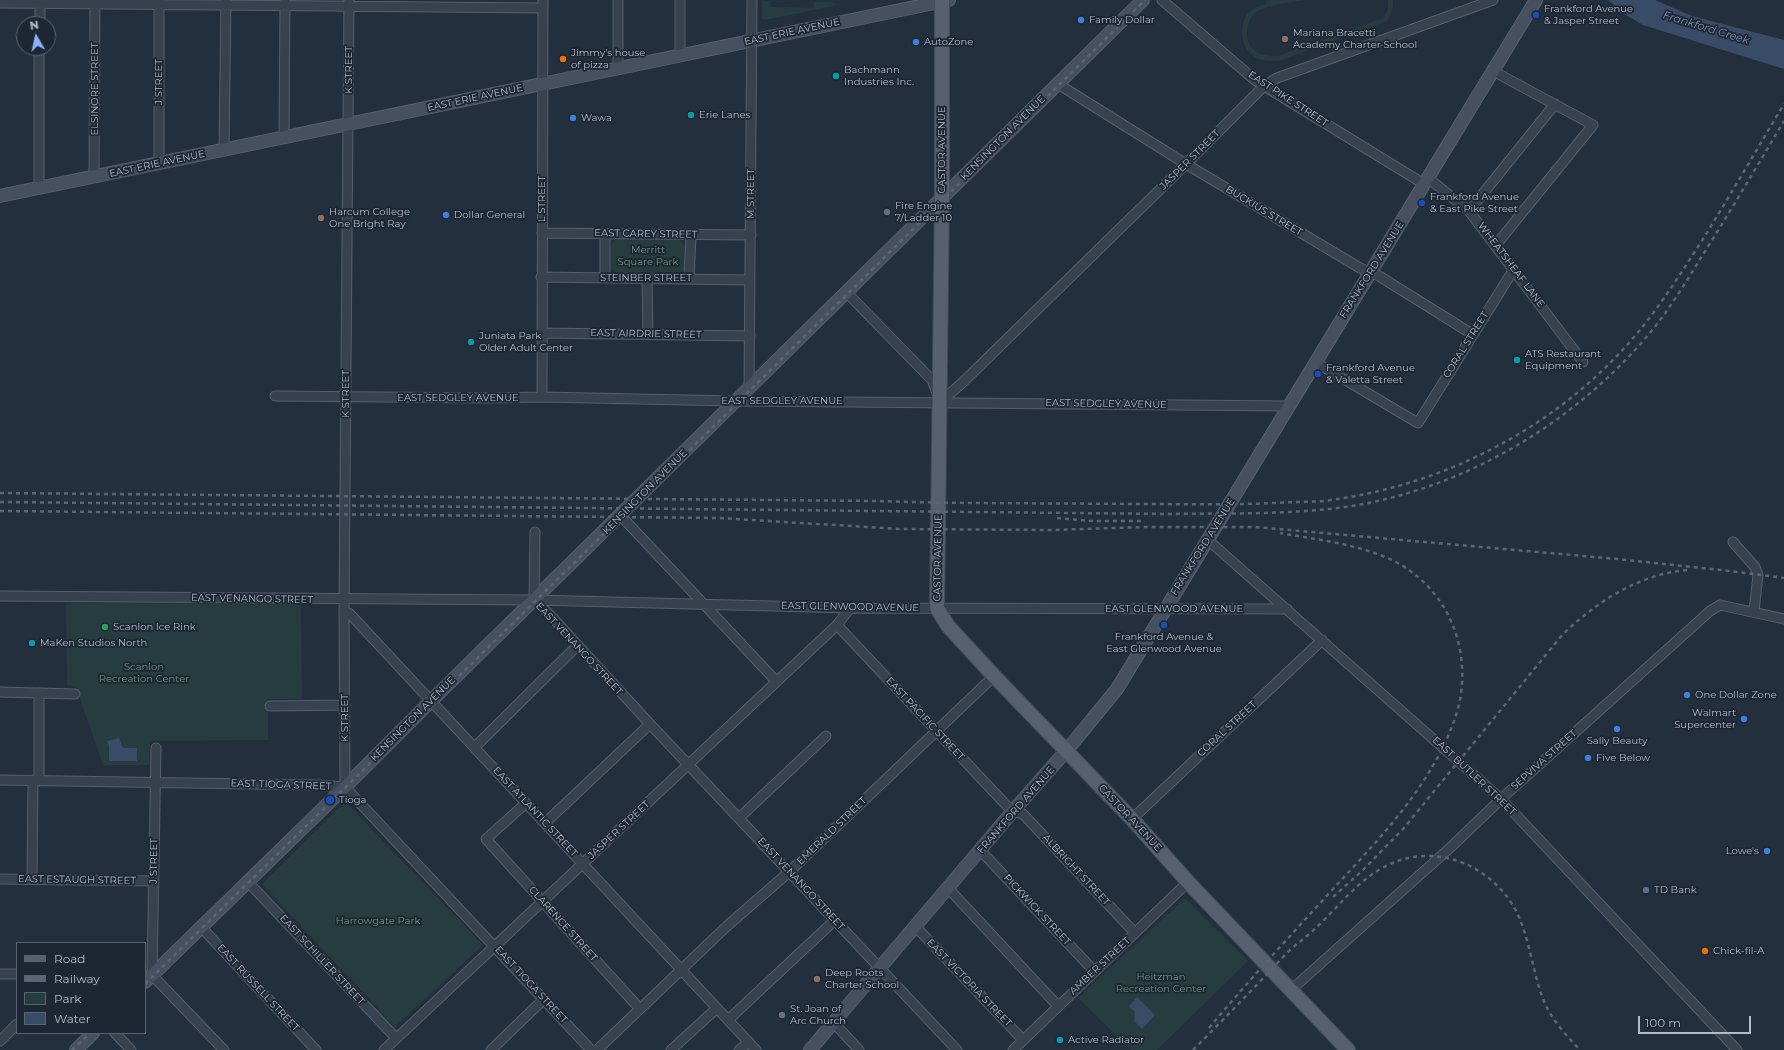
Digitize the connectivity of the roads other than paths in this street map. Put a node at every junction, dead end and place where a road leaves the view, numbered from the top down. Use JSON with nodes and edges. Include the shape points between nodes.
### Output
{"nodes":[{"id":1,"x":618,"y":0,"type":"edge"},
{"id":2,"x":680,"y":0,"type":"edge"},
{"id":3,"x":752,"y":0,"type":"edge"},
{"id":4,"x":1128,"y":0,"type":"edge"},
{"id":5,"x":1143,"y":0,"type":"edge"},
{"id":6,"x":1162,"y":0,"type":"edge"},
{"id":7,"x":1493,"y":0,"type":"edge"},
{"id":8,"x":1536,"y":0,"type":"edge"},
{"id":9,"x":944,"y":1,"type":"edge"},
{"id":10,"x":40,"y":2,"type":"edge"},
{"id":11,"x":95,"y":2,"type":"edge"},
{"id":12,"x":159,"y":2,"type":"edge"},
{"id":13,"x":0,"y":3,"type":"edge"},
{"id":14,"x":226,"y":3,"type":"edge"},
{"id":15,"x":285,"y":3,"type":"edge"},
{"id":16,"x":349,"y":3,"type":"edge"},
{"id":17,"x":414,"y":4,"type":"edge"},
{"id":18,"x":473,"y":4,"type":"edge"},
{"id":19,"x":543,"y":4,"type":"edge"},
{"id":20,"x":1127,"y":15,"type":"junction"},
{"id":21,"x":40,"y":16,"type":"edge"},
{"id":22,"x":752,"y":41,"type":"junction"},
{"id":23,"x":40,"y":56,"type":"edge"},
{"id":24,"x":680,"y":56,"type":"junction"},
{"id":25,"x":618,"y":68,"type":"junction"},
{"id":26,"x":1493,"y":71,"type":"junction"},
{"id":27,"x":542,"y":84,"type":"junction"},
{"id":28,"x":1058,"y":84,"type":"junction"},
{"id":29,"x":1264,"y":86,"type":"junction"},
{"id":30,"x":1555,"y":104,"type":"junction"},
{"id":31,"x":349,"y":124,"type":"junction"},
{"id":32,"x":284,"y":138,"type":"junction"},
{"id":33,"x":224,"y":150,"type":"junction"},
{"id":34,"x":159,"y":164,"type":"junction"},
{"id":35,"x":1186,"y":164,"type":"junction"},
{"id":36,"x":94,"y":177,"type":"junction"},
{"id":37,"x":1426,"y":181,"type":"junction"},
{"id":38,"x":39,"y":188,"type":"junction"},
{"id":39,"x":0,"y":196,"type":"edge"},
{"id":40,"x":942,"y":198,"type":"junction"},
{"id":41,"x":1469,"y":211,"type":"junction"},
{"id":42,"x":542,"y":233,"type":"junction"},
{"id":43,"x":605,"y":234,"type":"junction"},
{"id":44,"x":691,"y":235,"type":"junction"},
{"id":45,"x":750,"y":235,"type":"junction"},
{"id":46,"x":1496,"y":245,"type":"junction"},
{"id":47,"x":1514,"y":269,"type":"junction"},
{"id":48,"x":1370,"y":272,"type":"junction"},
{"id":49,"x":541,"y":277,"type":"junction"},
{"id":50,"x":605,"y":278,"type":"junction"},
{"id":51,"x":647,"y":278,"type":"junction"},
{"id":52,"x":690,"y":278,"type":"junction"},
{"id":53,"x":750,"y":280,"type":"junction"},
{"id":54,"x":846,"y":292,"type":"junction"},
{"id":55,"x":542,"y":333,"type":"junction"},
{"id":56,"x":648,"y":334,"type":"junction"},
{"id":57,"x":1472,"y":334,"type":"junction"},
{"id":58,"x":750,"y":336,"type":"junction"},
{"id":59,"x":1315,"y":362,"type":"junction"},
{"id":60,"x":1583,"y":362,"type":"dead end"},
{"id":61,"x":749,"y":389,"type":"junction"},
{"id":62,"x":275,"y":396,"type":"dead end"},
{"id":63,"x":346,"y":397,"type":"junction"},
{"id":64,"x":542,"y":397,"type":"junction"},
{"id":65,"x":736,"y":401,"type":"junction"},
{"id":66,"x":940,"y":402,"type":"junction"},
{"id":67,"x":1290,"y":406,"type":"junction"},
{"id":68,"x":620,"y":516,"type":"junction"},
{"id":69,"x":536,"y":532,"type":"dead end"},
{"id":70,"x":1208,"y":540,"type":"junction"},
{"id":71,"x":1733,"y":542,"type":"dead end"},
{"id":72,"x":0,"y":596,"type":"edge"},
{"id":73,"x":345,"y":600,"type":"junction"},
{"id":74,"x":534,"y":600,"type":"junction"},
{"id":75,"x":704,"y":605,"type":"junction"},
{"id":76,"x":850,"y":608,"type":"junction"},
{"id":77,"x":937,"y":608,"type":"junction"},
{"id":78,"x":1165,"y":609,"type":"junction"},
{"id":79,"x":1287,"y":609,"type":"junction"},
{"id":80,"x":344,"y":611,"type":"junction"},
{"id":81,"x":1754,"y":611,"type":"junction"},
{"id":82,"x":1784,"y":619,"type":"edge"},
{"id":83,"x":837,"y":625,"type":"junction"},
{"id":84,"x":1322,"y":640,"type":"junction"},
{"id":85,"x":577,"y":646,"type":"junction"},
{"id":86,"x":994,"y":676,"type":"junction"},
{"id":87,"x":776,"y":681,"type":"junction"},
{"id":88,"x":0,"y":692,"type":"edge"},
{"id":89,"x":39,"y":693,"type":"junction"},
{"id":90,"x":75,"y":694,"type":"dead end"},
{"id":91,"x":431,"y":701,"type":"junction"},
{"id":92,"x":345,"y":705,"type":"junction"},
{"id":93,"x":270,"y":706,"type":"dead end"},
{"id":94,"x":650,"y":724,"type":"junction"},
{"id":95,"x":936,"y":731,"type":"junction"},
{"id":96,"x":826,"y":736,"type":"dead end"},
{"id":97,"x":475,"y":747,"type":"junction"},
{"id":98,"x":156,"y":748,"type":"dead end"},
{"id":99,"x":1067,"y":750,"type":"junction"},
{"id":100,"x":688,"y":765,"type":"junction"},
{"id":101,"x":0,"y":780,"type":"edge"},
{"id":102,"x":36,"y":780,"type":"junction"},
{"id":103,"x":156,"y":782,"type":"junction"},
{"id":104,"x":345,"y":787,"type":"junction"},
{"id":105,"x":1501,"y":800,"type":"junction"},
{"id":106,"x":526,"y":803,"type":"junction"},
{"id":107,"x":1014,"y":811,"type":"junction"},
{"id":108,"x":739,"y":818,"type":"junction"},
{"id":109,"x":1132,"y":818,"type":"junction"},
{"id":110,"x":545,"y":823,"type":"junction"},
{"id":111,"x":980,"y":850,"type":"junction"},
{"id":112,"x":583,"y":864,"type":"junction"},
{"id":113,"x":789,"y":872,"type":"junction"},
{"id":114,"x":0,"y":879,"type":"edge"},
{"id":115,"x":32,"y":879,"type":"junction"},
{"id":116,"x":154,"y":881,"type":"junction"},
{"id":117,"x":248,"y":882,"type":"junction"},
{"id":118,"x":1188,"y":882,"type":"junction"},
{"id":119,"x":948,"y":888,"type":"junction"},
{"id":120,"x":543,"y":902,"type":"junction"},
{"id":121,"x":835,"y":920,"type":"junction"},
{"id":122,"x":915,"y":926,"type":"junction"},
{"id":123,"x":200,"y":927,"type":"junction"},
{"id":124,"x":1135,"y":933,"type":"junction"},
{"id":125,"x":495,"y":946,"type":"junction"},
{"id":126,"x":880,"y":968,"type":"junction"},
{"id":127,"x":682,"y":970,"type":"junction"},
{"id":128,"x":1094,"y":971,"type":"junction"},
{"id":129,"x":0,"y":974,"type":"edge"},
{"id":130,"x":16,"y":974,"type":"edge"},
{"id":131,"x":147,"y":977,"type":"edge"},
{"id":132,"x":1291,"y":990,"type":"junction"},
{"id":133,"x":544,"y":1000,"type":"junction"},
{"id":134,"x":1058,"y":1006,"type":"junction"},
{"id":135,"x":717,"y":1008,"type":"junction"},
{"id":136,"x":640,"y":1009,"type":"junction"},
{"id":137,"x":728,"y":1020,"type":"junction"},
{"id":138,"x":834,"y":1023,"type":"junction"},
{"id":139,"x":16,"y":1025,"type":"edge"},
{"id":140,"x":92,"y":1034,"type":"edge"},
{"id":141,"x":116,"y":1034,"type":"edge"},
{"id":142,"x":396,"y":1038,"type":"junction"},
{"id":143,"x":1023,"y":1040,"type":"junction"},
{"id":144,"x":0,"y":1041,"type":"edge"},
{"id":145,"x":749,"y":1042,"type":"junction"},
{"id":146,"x":76,"y":1050,"type":"edge"},
{"id":147,"x":131,"y":1050,"type":"edge"},
{"id":148,"x":224,"y":1050,"type":"edge"},
{"id":149,"x":316,"y":1050,"type":"edge"},
{"id":150,"x":384,"y":1050,"type":"edge"},
{"id":151,"x":490,"y":1050,"type":"edge"},
{"id":152,"x":591,"y":1050,"type":"edge"},
{"id":153,"x":597,"y":1050,"type":"edge"},
{"id":154,"x":671,"y":1050,"type":"edge"},
{"id":155,"x":739,"y":1050,"type":"edge"},
{"id":156,"x":756,"y":1050,"type":"edge"},
{"id":157,"x":810,"y":1050,"type":"edge"},
{"id":158,"x":859,"y":1050,"type":"edge"},
{"id":159,"x":958,"y":1050,"type":"edge"},
{"id":160,"x":1013,"y":1050,"type":"edge"},
{"id":161,"x":1348,"y":1050,"type":"edge"},
{"id":162,"x":1737,"y":1050,"type":"edge"}],
"edges":[{"from":1,"to":25,"type":"street"},
{"from":2,"to":24,"type":"street"},
{"from":3,"to":22,"type":"street","name":"M STREET"},
{"from":4,"to":20,"type":"main road"},
{"from":5,"to":20,"type":"main road","name":"KENSINGTON AVENUE"},
{"from":6,"to":29,"type":"street","name":"EAST PIKE STREET"},
{"from":7,"to":29,"type":"street","name":"JASPER STREET","via":[[1277,78]]},
{"from":8,"to":26,"type":"main road","name":"FRANKFORD AVENUE"},
{"from":9,"to":22,"type":"main road","name":"EAST ERIE AVENUE"},
{"from":9,"to":40,"type":"main road","name":"CASTOR AVENUE"},
{"from":10,"to":11,"type":"street"},
{"from":10,"to":13,"type":"street"},
{"from":10,"to":21,"type":"street"},
{"from":11,"to":12,"type":"street"},
{"from":11,"to":36,"type":"street","name":"ELSINORE STREET"},
{"from":12,"to":14,"type":"street"},
{"from":12,"to":34,"type":"street","name":"J STREET"},
{"from":14,"to":15,"type":"street"},
{"from":14,"to":33,"type":"street"},
{"from":15,"to":16,"type":"street"},
{"from":15,"to":32,"type":"street"},
{"from":16,"to":17,"type":"street"},
{"from":16,"to":31,"type":"street","name":"K STREET"},
{"from":17,"to":18,"type":"street"},
{"from":18,"to":19,"type":"street"},
{"from":19,"to":27,"type":"street","name":"L STREET"},
{"from":20,"to":28,"type":"main road","name":"KENSINGTON AVENUE"},
{"from":22,"to":24,"type":"main road","name":"EAST ERIE AVENUE"},
{"from":22,"to":45,"type":"street","name":"M STREET"},
{"from":23,"to":38,"type":"street"},
{"from":24,"to":25,"type":"main road","name":"EAST ERIE AVENUE"},
{"from":25,"to":27,"type":"main road","name":"EAST ERIE AVENUE"},
{"from":26,"to":30,"type":"street"},
{"from":26,"to":37,"type":"main road","name":"FRANKFORD AVENUE"},
{"from":27,"to":31,"type":"main road","name":"EAST ERIE AVENUE"},
{"from":27,"to":42,"type":"street","name":"L STREET"},
{"from":28,"to":35,"type":"street","name":"BUCKIUS STREET"},
{"from":28,"to":40,"type":"main road","name":"KENSINGTON AVENUE"},
{"from":29,"to":35,"type":"street","name":"JASPER STREET"},
{"from":29,"to":37,"type":"street","name":"EAST PIKE STREET"},
{"from":30,"to":41,"type":"street"},
{"from":30,"to":46,"type":"street","via":[[1593,125]]},
{"from":31,"to":32,"type":"main road","name":"EAST ERIE AVENUE"},
{"from":31,"to":63,"type":"street","name":"K STREET"},
{"from":32,"to":33,"type":"main road","name":"EAST ERIE AVENUE"},
{"from":33,"to":34,"type":"main road","name":"EAST ERIE AVENUE"},
{"from":34,"to":36,"type":"main road","name":"EAST ERIE AVENUE"},
{"from":35,"to":48,"type":"street","name":"BUCKIUS STREET"},
{"from":35,"to":66,"type":"street","name":"JASPER STREET"},
{"from":36,"to":38,"type":"main road","name":"EAST ERIE AVENUE"},
{"from":37,"to":41,"type":"street","name":"WHEATSHEAF LANE"},
{"from":37,"to":48,"type":"main road","name":"FRANKFORD AVENUE"},
{"from":38,"to":39,"type":"main road","name":"EAST ERIE AVENUE"},
{"from":40,"to":54,"type":"main road","name":"KENSINGTON AVENUE"},
{"from":40,"to":66,"type":"main road","name":"CASTOR AVENUE"},
{"from":41,"to":46,"type":"street","name":"WHEATSHEAF LANE"},
{"from":42,"to":43,"type":"street","name":"EAST CAREY STREET"},
{"from":42,"to":49,"type":"street","name":"L STREET"},
{"from":43,"to":44,"type":"street","name":"EAST CAREY STREET"},
{"from":43,"to":50,"type":"street"},
{"from":44,"to":45,"type":"street","name":"EAST CAREY STREET"},
{"from":44,"to":52,"type":"street"},
{"from":45,"to":53,"type":"street","name":"M STREET"},
{"from":46,"to":47,"type":"street","name":"WHEATSHEAF LANE"},
{"from":47,"to":57,"type":"street","name":"CORAL STREET"},
{"from":47,"to":60,"type":"street","name":"WHEATSHEAF LANE"},
{"from":48,"to":57,"type":"street","name":"BUCKIUS STREET"},
{"from":48,"to":59,"type":"main road","name":"FRANKFORD AVENUE"},
{"from":49,"to":50,"type":"street","name":"STEINBER STREET"},
{"from":49,"to":55,"type":"street","name":"L STREET"},
{"from":50,"to":51,"type":"street","name":"STEINBER STREET"},
{"from":51,"to":52,"type":"street","name":"STEINBER STREET"},
{"from":51,"to":56,"type":"street"},
{"from":52,"to":53,"type":"street","name":"STEINBER STREET"},
{"from":53,"to":58,"type":"street","name":"M STREET"},
{"from":54,"to":61,"type":"main road","name":"KENSINGTON AVENUE"},
{"from":54,"to":66,"type":"street","via":[[932,380]]},
{"from":55,"to":56,"type":"street","name":"EAST AIRDRIE STREET"},
{"from":55,"to":64,"type":"street","name":"L STREET"},
{"from":56,"to":58,"type":"street","name":"EAST AIRDRIE STREET"},
{"from":57,"to":59,"type":"street","name":"CORAL STREET","via":[[1418,423]]},
{"from":58,"to":61,"type":"street","name":"M STREET"},
{"from":59,"to":67,"type":"main road","name":"FRANKFORD AVENUE"},
{"from":61,"to":65,"type":"main road","name":"KENSINGTON AVENUE"},
{"from":62,"to":63,"type":"street","name":"EAST SEDGLEY AVENUE"},
{"from":63,"to":64,"type":"street","name":"EAST SEDGLEY AVENUE"},
{"from":63,"to":73,"type":"street","name":"K STREET"},
{"from":64,"to":65,"type":"street","name":"EAST SEDGLEY AVENUE"},
{"from":65,"to":66,"type":"street","name":"EAST SEDGLEY AVENUE"},
{"from":65,"to":68,"type":"main road","name":"KENSINGTON AVENUE"},
{"from":66,"to":67,"type":"street","name":"EAST SEDGLEY AVENUE"},
{"from":66,"to":77,"type":"main road","name":"CASTOR AVENUE"},
{"from":67,"to":70,"type":"main road","name":"FRANKFORD AVENUE"},
{"from":68,"to":74,"type":"main road","name":"KENSINGTON AVENUE"},
{"from":68,"to":75,"type":"street"},
{"from":69,"to":74,"type":"street"},
{"from":70,"to":78,"type":"main road","name":"FRANKFORD AVENUE"},
{"from":70,"to":79,"type":"street","name":"EAST BUTLER STREET"},
{"from":71,"to":81,"type":"street","via":[[1755,567],[1758,575]]},
{"from":72,"to":73,"type":"street","name":"EAST VENANGO STREET"},
{"from":73,"to":74,"type":"street","name":"EAST VENANGO STREET"},
{"from":73,"to":80,"type":"street","name":"K STREET"},
{"from":74,"to":75,"type":"street","name":"EAST GLENWOOD AVENUE"},
{"from":74,"to":85,"type":"street","name":"EAST VENANGO STREET"},
{"from":74,"to":91,"type":"main road","name":"KENSINGTON AVENUE"},
{"from":75,"to":76,"type":"street","name":"EAST GLENWOOD AVENUE"},
{"from":75,"to":87,"type":"street"},
{"from":76,"to":77,"type":"street","name":"EAST GLENWOOD AVENUE"},
{"from":76,"to":83,"type":"street","name":"JASPER STREET"},
{"from":77,"to":78,"type":"street","name":"EAST GLENWOOD AVENUE"},
{"from":77,"to":86,"type":"main road","name":"CASTOR AVENUE","via":[[948,626]]},
{"from":78,"to":79,"type":"street","name":"EAST GLENWOOD AVENUE"},
{"from":78,"to":99,"type":"main road","name":"FRANKFORD AVENUE","via":[[1117,689]]},
{"from":79,"to":84,"type":"street","name":"EAST BUTLER STREET"},
{"from":80,"to":91,"type":"street","name":"EAST ATLANTIC STREET","via":[[350,614]]},
{"from":80,"to":92,"type":"street","name":"K STREET"},
{"from":81,"to":82,"type":"street"},
{"from":81,"to":105,"type":"street","name":"SEPVIVA STREET","via":[[1720,605],[1710,610]]},
{"from":83,"to":87,"type":"street","name":"JASPER STREET"},
{"from":83,"to":95,"type":"street","name":"EAST PACIFIC STREET"},
{"from":84,"to":105,"type":"street","name":"EAST BUTLER STREET"},
{"from":84,"to":109,"type":"street","name":"CORAL STREET"},
{"from":85,"to":94,"type":"street","name":"EAST VENANGO STREET"},
{"from":85,"to":97,"type":"street"},
{"from":86,"to":95,"type":"street","name":"EMERALD STREET"},
{"from":86,"to":99,"type":"main road","name":"CASTOR AVENUE"},
{"from":87,"to":100,"type":"street","name":"JASPER STREET"},
{"from":88,"to":89,"type":"street"},
{"from":89,"to":90,"type":"street"},
{"from":89,"to":102,"type":"street"},
{"from":91,"to":97,"type":"street","name":"EAST ATLANTIC STREET"},
{"from":91,"to":104,"type":"main road","name":"KENSINGTON AVENUE"},
{"from":92,"to":93,"type":"street"},
{"from":92,"to":104,"type":"street","name":"K STREET"},
{"from":94,"to":100,"type":"street","name":"EAST VENANGO STREET"},
{"from":94,"to":110,"type":"street"},
{"from":95,"to":107,"type":"street","name":"EAST PACIFIC STREET"},
{"from":95,"to":113,"type":"street","name":"EMERALD STREET"},
{"from":96,"to":108,"type":"street"},
{"from":97,"to":106,"type":"street","name":"EAST ATLANTIC STREET"},
{"from":98,"to":103,"type":"street","name":"J STREET"},
{"from":99,"to":107,"type":"main road","name":"FRANKFORD AVENUE"},
{"from":99,"to":109,"type":"main road","name":"CASTOR AVENUE"},
{"from":100,"to":108,"type":"street","name":"EAST VENANGO STREET"},
{"from":100,"to":112,"type":"street","name":"JASPER STREET"},
{"from":101,"to":102,"type":"street","name":"EAST TIOGA STREET"},
{"from":102,"to":103,"type":"street","name":"EAST TIOGA STREET"},
{"from":102,"to":115,"type":"street"},
{"from":103,"to":104,"type":"street","name":"EAST TIOGA STREET"},
{"from":103,"to":116,"type":"street","name":"J STREET"},
{"from":104,"to":117,"type":"main road","name":"KENSINGTON AVENUE"},
{"from":104,"to":125,"type":"street","name":"EAST TIOGA STREET"},
{"from":105,"to":132,"type":"street","name":"SEPVIVA STREET"},
{"from":105,"to":162,"type":"street","name":"EAST BUTLER STREET"},
{"from":106,"to":110,"type":"street","name":"EAST ATLANTIC STREET"},
{"from":106,"to":120,"type":"street","name":"CLARENCE STREET","via":[[486,839]]},
{"from":107,"to":111,"type":"main road","name":"FRANKFORD AVENUE"},
{"from":107,"to":124,"type":"street","name":"ALBRIGHT STREET","via":[[1022,814]]},
{"from":108,"to":113,"type":"street","name":"EAST VENANGO STREET"},
{"from":109,"to":118,"type":"main road","name":"CASTOR AVENUE"},
{"from":110,"to":112,"type":"street","name":"EAST ATLANTIC STREET"},
{"from":111,"to":119,"type":"main road","name":"FRANKFORD AVENUE"},
{"from":111,"to":128,"type":"street","name":"PICKWICK STREET"},
{"from":112,"to":120,"type":"street","name":"JASPER STREET"},
{"from":112,"to":127,"type":"street","name":"EAST ATLANTIC STREET"},
{"from":113,"to":121,"type":"street","name":"EAST VENANGO STREET"},
{"from":113,"to":127,"type":"street","name":"EMERALD STREET"},
{"from":114,"to":115,"type":"street","name":"EAST ESTAUGH STREET"},
{"from":115,"to":116,"type":"street","name":"EAST ESTAUGH STREET"},
{"from":116,"to":131,"type":"street","name":"J STREET"},
{"from":117,"to":123,"type":"main road","name":"KENSINGTON AVENUE"},
{"from":117,"to":142,"type":"street","name":"EAST SCHILLER STREET"},
{"from":118,"to":124,"type":"street","name":"AMBER STREET"},
{"from":118,"to":132,"type":"main road","name":"CASTOR AVENUE"},
{"from":119,"to":122,"type":"main road","name":"FRANKFORD AVENUE"},
{"from":119,"to":134,"type":"street"},
{"from":120,"to":125,"type":"street","name":"JASPER STREET"},
{"from":120,"to":136,"type":"street","name":"CLARENCE STREET"},
{"from":121,"to":126,"type":"street","name":"EAST VENANGO STREET"},
{"from":121,"to":137,"type":"street"},
{"from":122,"to":126,"type":"main road","name":"FRANKFORD AVENUE"},
{"from":122,"to":143,"type":"street","name":"EAST VICTORIA STREET"},
{"from":123,"to":131,"type":"main road","name":"KENSINGTON AVENUE"},
{"from":123,"to":149,"type":"street","name":"EAST RUSSELL STREET"},
{"from":124,"to":128,"type":"street","name":"AMBER STREET"},
{"from":125,"to":133,"type":"street","name":"EAST TIOGA STREET"},
{"from":125,"to":142,"type":"street","name":"JASPER STREET"},
{"from":126,"to":138,"type":"main road","name":"FRANKFORD AVENUE"},
{"from":126,"to":159,"type":"street","name":"EAST VENANGO STREET"},
{"from":127,"to":135,"type":"street","name":"EAST ATLANTIC STREET"},
{"from":127,"to":136,"type":"street","name":"EMERALD STREET"},
{"from":128,"to":134,"type":"street","name":"AMBER STREET"},
{"from":129,"to":130,"type":"street"},
{"from":131,"to":148,"type":"street"},
{"from":132,"to":161,"type":"main road","name":"CASTOR AVENUE"},
{"from":133,"to":151,"type":"street"},
{"from":133,"to":152,"type":"street","name":"EAST TIOGA STREET"},
{"from":134,"to":143,"type":"street","name":"AMBER STREET"},
{"from":135,"to":137,"type":"street","name":"EAST ATLANTIC STREET"},
{"from":135,"to":154,"type":"street"},
{"from":136,"to":153,"type":"street","name":"EMERALD STREET"},
{"from":137,"to":145,"type":"street","name":"EAST ATLANTIC STREET"},
{"from":138,"to":157,"type":"main road","name":"FRANKFORD AVENUE"},
{"from":138,"to":158,"type":"street"},
{"from":139,"to":144,"type":"street"},
{"from":140,"to":146,"type":"main road"},
{"from":141,"to":147,"type":"street"},
{"from":142,"to":150,"type":"street","name":"JASPER STREET"},
{"from":143,"to":160,"type":"street","name":"AMBER STREET"},
{"from":145,"to":155,"type":"street"},
{"from":145,"to":156,"type":"street","name":"EAST ATLANTIC STREET"}]}
